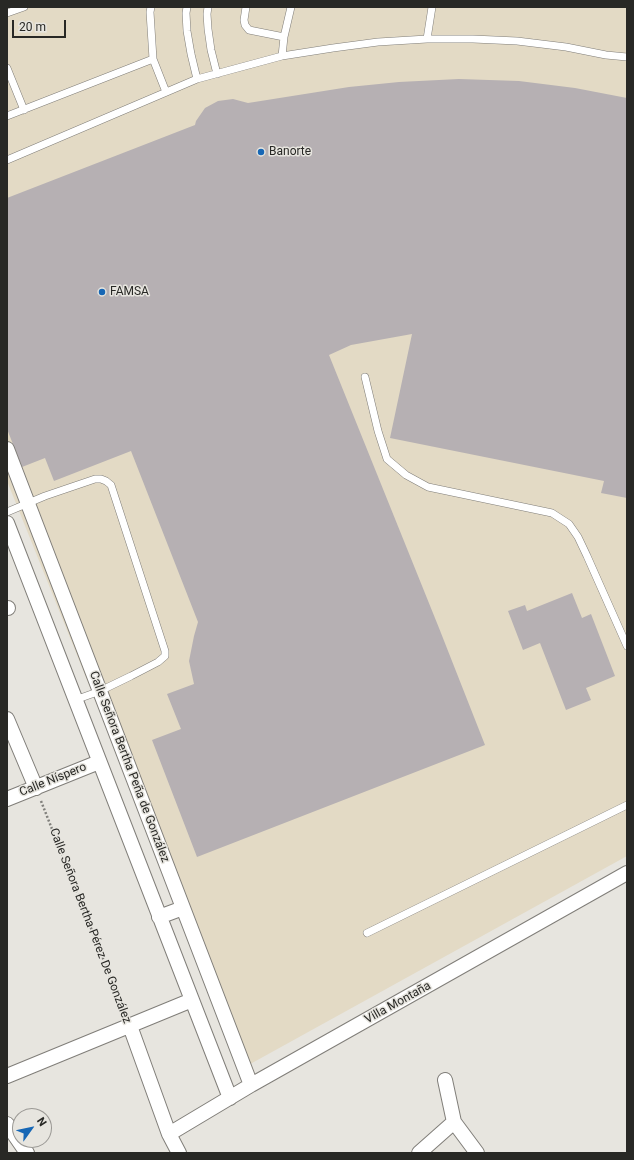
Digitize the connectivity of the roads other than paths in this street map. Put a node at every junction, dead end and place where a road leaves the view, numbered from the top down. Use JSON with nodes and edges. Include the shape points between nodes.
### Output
{"nodes":[{"id":1,"x":24,"y":7,"type":"edge"},
{"id":2,"x":151,"y":7,"type":"edge"},
{"id":3,"x":187,"y":7,"type":"edge"},
{"id":4,"x":208,"y":7,"type":"edge"},
{"id":5,"x":246,"y":7,"type":"edge"},
{"id":6,"x":291,"y":7,"type":"edge"},
{"id":7,"x":432,"y":7,"type":"edge"},
{"id":8,"x":7,"y":13,"type":"edge"},
{"id":9,"x":284,"y":37,"type":"junction"},
{"id":10,"x":427,"y":39,"type":"junction"},
{"id":11,"x":282,"y":56,"type":"junction"},
{"id":12,"x":627,"y":57,"type":"edge"},
{"id":13,"x":153,"y":59,"type":"junction"},
{"id":14,"x":7,"y":68,"type":"edge"},
{"id":15,"x":217,"y":74,"type":"junction"},
{"id":16,"x":197,"y":79,"type":"junction"},
{"id":17,"x":166,"y":92,"type":"junction"},
{"id":18,"x":24,"y":110,"type":"junction"},
{"id":19,"x":7,"y":116,"type":"edge"},
{"id":20,"x":7,"y":160,"type":"edge"},
{"id":21,"x":365,"y":378,"type":"dead end"},
{"id":22,"x":7,"y":449,"type":"edge"},
{"id":23,"x":28,"y":504,"type":"junction"},
{"id":24,"x":7,"y":512,"type":"edge"},
{"id":25,"x":7,"y":523,"type":"edge"},
{"id":26,"x":627,"y":646,"type":"edge"},
{"id":27,"x":100,"y":691,"type":"junction"},
{"id":28,"x":75,"y":700,"type":"junction"},
{"id":29,"x":7,"y":719,"type":"edge"},
{"id":30,"x":99,"y":762,"type":"junction"},
{"id":31,"x":36,"y":788,"type":"junction"},
{"id":32,"x":7,"y":799,"type":"edge"},
{"id":33,"x":627,"y":805,"type":"edge"},
{"id":34,"x":627,"y":873,"type":"edge"},
{"id":35,"x":183,"y":908,"type":"junction"},
{"id":36,"x":159,"y":917,"type":"junction"},
{"id":37,"x":367,"y":933,"type":"dead end"},
{"id":38,"x":192,"y":1000,"type":"junction"},
{"id":39,"x":130,"y":1026,"type":"junction"},
{"id":40,"x":7,"y":1076,"type":"edge"},
{"id":41,"x":446,"y":1080,"type":"dead end"},
{"id":42,"x":252,"y":1085,"type":"junction"},
{"id":43,"x":230,"y":1098,"type":"junction"},
{"id":44,"x":454,"y":1122,"type":"junction"},
{"id":45,"x":7,"y":1124,"type":"edge"},
{"id":46,"x":169,"y":1134,"type":"junction"},
{"id":47,"x":27,"y":1153,"type":"edge"},
{"id":48,"x":179,"y":1153,"type":"edge"},
{"id":49,"x":419,"y":1153,"type":"edge"},
{"id":50,"x":477,"y":1153,"type":"edge"}],
"edges":[{"from":1,"to":8,"type":"lane"},
{"from":2,"to":13,"type":"lane"},
{"from":3,"to":16,"type":"lane","via":[[187,31]]},
{"from":4,"to":15,"type":"lane","via":[[208,29]]},
{"from":5,"to":9,"type":"lane","via":[[245,26],[250,30]]},
{"from":6,"to":9,"type":"lane"},
{"from":7,"to":10,"type":"lane"},
{"from":9,"to":11,"type":"lane"},
{"from":10,"to":11,"type":"lane","via":[[378,42]]},
{"from":10,"to":12,"type":"lane","via":[[517,41]]},
{"from":11,"to":15,"type":"lane"},
{"from":13,"to":17,"type":"lane"},
{"from":13,"to":18,"type":"lane"},
{"from":14,"to":18,"type":"lane"},
{"from":15,"to":16,"type":"lane"},
{"from":16,"to":17,"type":"lane"},
{"from":17,"to":20,"type":"lane"},
{"from":18,"to":19,"type":"lane"},
{"from":21,"to":26,"type":"lane","via":[[387,458],[406,475],[428,487],[552,513],[569,524],[578,537]]},
{"from":22,"to":23,"type":"street","name":"Calle Señora Bertha Peña de González"},
{"from":23,"to":24,"type":"lane"},
{"from":23,"to":27,"type":"street","name":"Calle Señora Bertha Peña de González"},
{"from":23,"to":27,"type":"lane","via":[[95,479],[101,479],[111,485],[165,656]]},
{"from":25,"to":28,"type":"street"},
{"from":27,"to":28,"type":"lane"},
{"from":27,"to":35,"type":"street","name":"Calle Señora Bertha Peña de González"},
{"from":28,"to":30,"type":"street"},
{"from":29,"to":31,"type":"street"},
{"from":30,"to":31,"type":"street","name":"Calle Níspero"},
{"from":30,"to":36,"type":"street"},
{"from":31,"to":32,"type":"street","name":"Calle Níspero"},
{"from":33,"to":37,"type":"lane"},
{"from":34,"to":42,"type":"street","name":"Villa Montaña"},
{"from":35,"to":36,"type":"street"},
{"from":35,"to":42,"type":"street","name":"Calle Señora Bertha Peña de González"},
{"from":36,"to":38,"type":"street"},
{"from":38,"to":39,"type":"street"},
{"from":38,"to":43,"type":"street"},
{"from":39,"to":40,"type":"street"},
{"from":39,"to":46,"type":"street","name":"Calle Señora Bertha Pérez De González"},
{"from":41,"to":44,"type":"street"},
{"from":42,"to":43,"type":"street","name":"Villa Montaña"},
{"from":43,"to":46,"type":"street","name":"Villa Montaña"},
{"from":44,"to":49,"type":"street"},
{"from":44,"to":50,"type":"street"},
{"from":45,"to":47,"type":"street"},
{"from":46,"to":48,"type":"street","name":"Calle Señora Bertha Pérez De González"}]}
